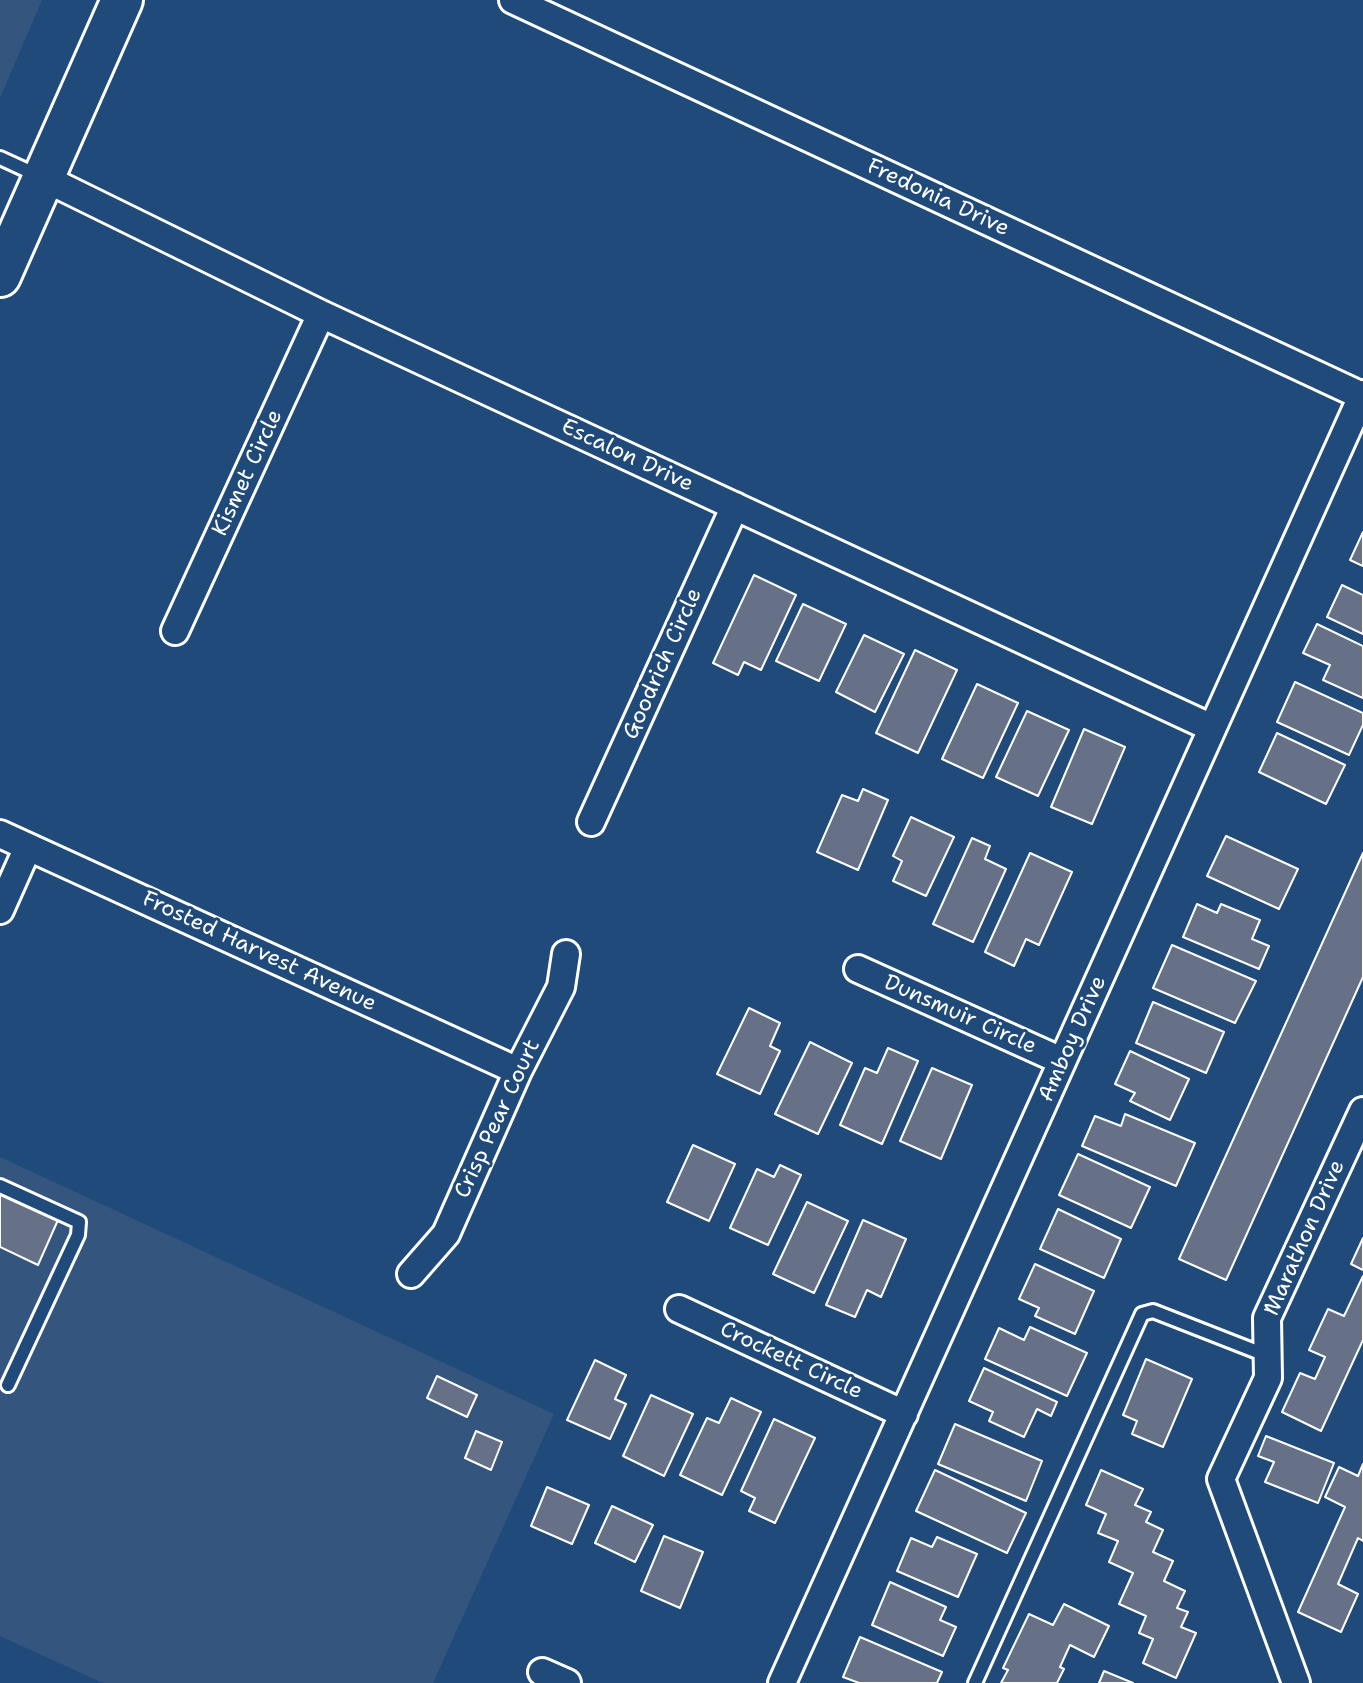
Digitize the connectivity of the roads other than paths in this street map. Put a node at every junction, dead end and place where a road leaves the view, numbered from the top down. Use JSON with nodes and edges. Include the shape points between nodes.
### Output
{"nodes":[{"id":1,"x":122,"y":0,"type":"edge"},
{"id":2,"x":513,"y":0,"type":"edge"},
{"id":3,"x":0,"y":158,"type":"edge"},
{"id":4,"x":44,"y":178,"type":"junction"},
{"id":5,"x":0,"y":276,"type":"edge"},
{"id":6,"x":321,"y":314,"type":"junction"},
{"id":7,"x":1363,"y":395,"type":"edge"},
{"id":8,"x":735,"y":506,"type":"junction"},
{"id":9,"x":175,"y":631,"type":"dead end"},
{"id":10,"x":1212,"y":728,"type":"junction"},
{"id":11,"x":591,"y":822,"type":"dead end"},
{"id":12,"x":0,"y":834,"type":"edge"},
{"id":13,"x":28,"y":847,"type":"junction"},
{"id":14,"x":0,"y":910,"type":"edge"},
{"id":15,"x":566,"y":954,"type":"dead end"},
{"id":16,"x":858,"y":969,"type":"dead end"},
{"id":17,"x":1062,"y":1061,"type":"junction"},
{"id":18,"x":518,"y":1071,"type":"junction"},
{"id":19,"x":1363,"y":1111,"type":"edge"},
{"id":20,"x":0,"y":1186,"type":"edge"},
{"id":21,"x":411,"y":1274,"type":"dead end"},
{"id":22,"x":679,"y":1309,"type":"dead end"},
{"id":23,"x":1268,"y":1356,"type":"junction"},
{"id":24,"x":8,"y":1385,"type":"dead end"},
{"id":25,"x":904,"y":1414,"type":"junction"},
{"id":26,"x":542,"y":1672,"type":"dead end"},
{"id":27,"x":567,"y":1683,"type":"edge"},
{"id":28,"x":782,"y":1683,"type":"edge"},
{"id":29,"x":975,"y":1683,"type":"edge"},
{"id":30,"x":1296,"y":1683,"type":"edge"}],
"edges":[{"from":1,"to":4,"type":"main road"},
{"from":2,"to":7,"type":"street","name":"Fredonia Drive"},
{"from":3,"to":4,"type":"lane"},
{"from":4,"to":5,"type":"main road"},
{"from":4,"to":6,"type":"street","name":"Escalon Drive"},
{"from":6,"to":8,"type":"street","name":"Escalon Drive"},
{"from":6,"to":9,"type":"street","name":"Kismet Circle"},
{"from":7,"to":10,"type":"street","name":"Amboy Drive"},
{"from":8,"to":10,"type":"street","name":"Escalon Drive"},
{"from":8,"to":11,"type":"street","name":"Goodrich Circle"},
{"from":10,"to":17,"type":"street","name":"Amboy Drive"},
{"from":12,"to":13,"type":"street","name":"Frosted Harvest Avenue"},
{"from":13,"to":14,"type":"street"},
{"from":13,"to":18,"type":"street","name":"Frosted Harvest Avenue"},
{"from":15,"to":18,"type":"street","name":"Crisp Pear Court","via":[[561,987]]},
{"from":16,"to":17,"type":"street","name":"Dunsmuir Circle"},
{"from":17,"to":25,"type":"street","name":"Amboy Drive"},
{"from":18,"to":21,"type":"street","name":"Crisp Pear Court","via":[[446,1234]]},
{"from":19,"to":23,"type":"street","name":"Marathon Drive","via":[[1267,1318]]},
{"from":20,"to":24,"type":"lane","via":[[79,1222],[78,1235]]},
{"from":22,"to":25,"type":"street","name":"Crockett Circle"},
{"from":23,"to":29,"type":"lane","via":[[1153,1311],[1142,1314]]},
{"from":23,"to":30,"type":"street","name":"Marathon Drive","via":[[1268,1378],[1221,1479]]},
{"from":25,"to":28,"type":"street","name":"Amboy Drive"},
{"from":26,"to":27,"type":"street"}]}
